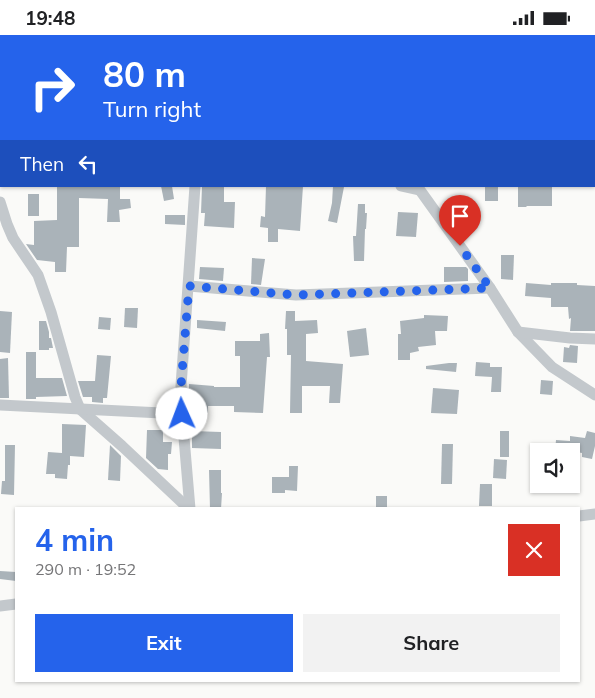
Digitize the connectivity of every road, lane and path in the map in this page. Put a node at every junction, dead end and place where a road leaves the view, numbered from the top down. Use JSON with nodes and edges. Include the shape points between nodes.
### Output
{"nodes":[{"id":1,"x":195,"y":187,"type":"edge"},
{"id":2,"x":418,"y":188,"type":"edge"},
{"id":3,"x":0,"y":202,"type":"edge"},
{"id":4,"x":189,"y":286,"type":"junction"},
{"id":5,"x":490,"y":288,"type":"junction"},
{"id":6,"x":518,"y":332,"type":"junction"},
{"id":7,"x":595,"y":339,"type":"edge"},
{"id":8,"x":595,"y":395,"type":"edge"},
{"id":9,"x":0,"y":405,"type":"edge"},
{"id":10,"x":80,"y":409,"type":"junction"},
{"id":11,"x":182,"y":414,"type":"junction"},
{"id":12,"x":188,"y":507,"type":"edge"},
{"id":13,"x":190,"y":507,"type":"edge"},
{"id":14,"x":595,"y":514,"type":"edge"},
{"id":15,"x":580,"y":517,"type":"edge"},
{"id":16,"x":15,"y":604,"type":"edge"},
{"id":17,"x":0,"y":606,"type":"edge"}],
"edges":[{"from":1,"to":4,"type":"street"},
{"from":2,"to":5,"type":"street"},
{"from":3,"to":10,"type":"street","via":[[13,238],[38,275]]},
{"from":4,"to":5,"type":"street","via":[[296,295]]},
{"from":4,"to":11,"type":"street","via":[[181,386]]},
{"from":5,"to":6,"type":"street"},
{"from":6,"to":7,"type":"street"},
{"from":6,"to":8,"type":"street","via":[[552,367]]},
{"from":9,"to":10,"type":"street"},
{"from":10,"to":11,"type":"street"},
{"from":10,"to":12,"type":"street"},
{"from":11,"to":13,"type":"street"},
{"from":14,"to":15,"type":"street"},
{"from":16,"to":17,"type":"street"}]}
